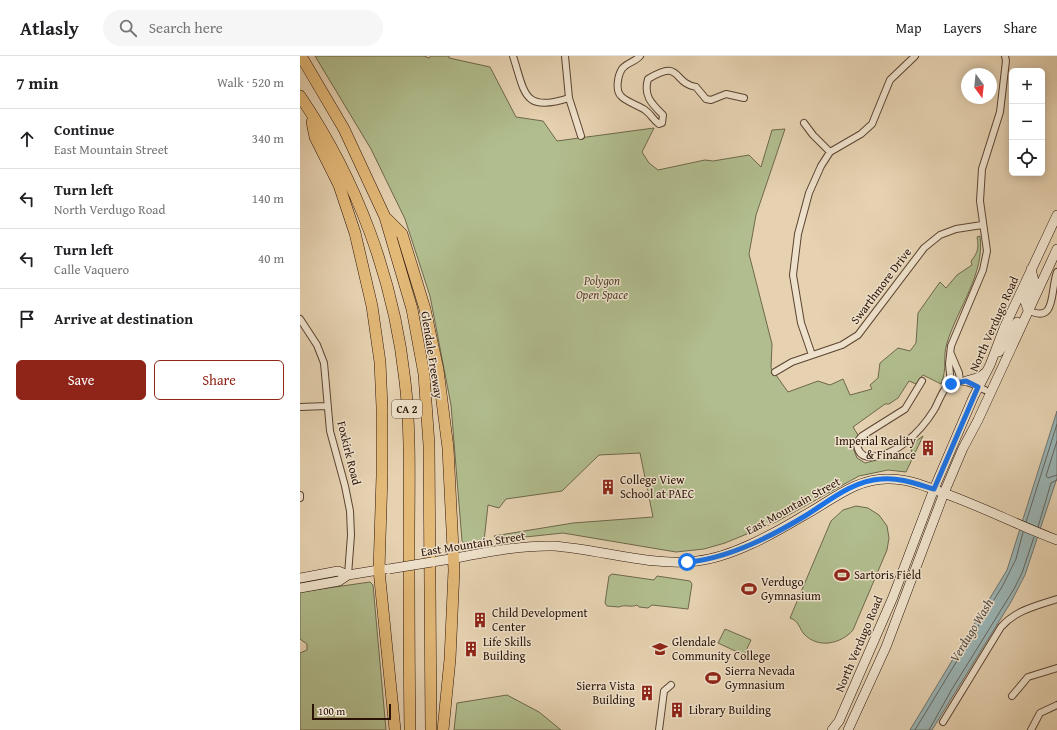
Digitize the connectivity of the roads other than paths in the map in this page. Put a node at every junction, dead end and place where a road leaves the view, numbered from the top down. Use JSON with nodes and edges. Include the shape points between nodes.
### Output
{"nodes":[{"id":1,"x":301,"y":56,"type":"edge"},
{"id":2,"x":513,"y":56,"type":"edge"},
{"id":3,"x":564,"y":56,"type":"edge"},
{"id":4,"x":640,"y":56,"type":"edge"},
{"id":5,"x":915,"y":56,"type":"edge"},
{"id":6,"x":1005,"y":56,"type":"edge"},
{"id":7,"x":300,"y":96,"type":"edge"},
{"id":8,"x":569,"y":98,"type":"junction"},
{"id":9,"x":744,"y":98,"type":"dead end"},
{"id":10,"x":308,"y":108,"type":"junction"},
{"id":11,"x":804,"y":123,"type":"dead end"},
{"id":12,"x":581,"y":136,"type":"dead end"},
{"id":13,"x":830,"y":152,"type":"junction"},
{"id":14,"x":1057,"y":214,"type":"edge"},
{"id":15,"x":385,"y":217,"type":"junction"},
{"id":16,"x":982,"y":225,"type":"junction"},
{"id":17,"x":1057,"y":249,"type":"edge"},
{"id":18,"x":1031,"y":269,"type":"junction"},
{"id":19,"x":1057,"y":272,"type":"edge"},
{"id":20,"x":1028,"y":310,"type":"junction"},
{"id":21,"x":300,"y":319,"type":"edge"},
{"id":22,"x":950,"y":353,"type":"junction"},
{"id":23,"x":1008,"y":354,"type":"junction"},
{"id":24,"x":812,"y":355,"type":"junction"},
{"id":25,"x":988,"y":369,"type":"junction"},
{"id":26,"x":775,"y":372,"type":"dead end"},
{"id":27,"x":922,"y":381,"type":"dead end"},
{"id":28,"x":963,"y":381,"type":"junction"},
{"id":29,"x":951,"y":384,"type":"junction"},
{"id":30,"x":982,"y":388,"type":"junction"},
{"id":31,"x":327,"y":406,"type":"junction"},
{"id":32,"x":300,"y":407,"type":"edge"},
{"id":33,"x":975,"y":426,"type":"junction"},
{"id":34,"x":934,"y":489,"type":"junction"},
{"id":35,"x":944,"y":493,"type":"junction"},
{"id":36,"x":1042,"y":534,"type":"junction"},
{"id":37,"x":1057,"y":540,"type":"edge"},
{"id":38,"x":1057,"y":544,"type":"edge"},
{"id":39,"x":449,"y":559,"type":"junction"},
{"id":40,"x":384,"y":570,"type":"junction"},
{"id":41,"x":348,"y":575,"type":"junction"},
{"id":42,"x":300,"y":578,"type":"edge"},
{"id":43,"x":300,"y":588,"type":"edge"},
{"id":44,"x":1057,"y":599,"type":"edge"},
{"id":45,"x":873,"y":641,"type":"junction"},
{"id":46,"x":886,"y":647,"type":"junction"},
{"id":47,"x":1057,"y":668,"type":"edge"},
{"id":48,"x":671,"y":685,"type":"dead end"},
{"id":49,"x":1012,"y":696,"type":"dead end"},
{"id":50,"x":1057,"y":705,"type":"edge"},
{"id":51,"x":943,"y":722,"type":"dead end"},
{"id":52,"x":838,"y":726,"type":"edge"},
{"id":53,"x":848,"y":729,"type":"edge"},
{"id":54,"x":396,"y":730,"type":"edge"},
{"id":55,"x":410,"y":730,"type":"edge"},
{"id":56,"x":431,"y":730,"type":"edge"},
{"id":57,"x":443,"y":730,"type":"edge"},
{"id":58,"x":659,"y":730,"type":"edge"},
{"id":59,"x":832,"y":730,"type":"edge"},
{"id":60,"x":1031,"y":730,"type":"edge"}],
"edges":[{"from":1,"to":15,"type":"highway","name":"Glendale Freeway","number":"CA 2","via":[[344,129]]},
{"from":2,"to":8,"type":"street","via":[[525,91],[534,101],[547,104]]},
{"from":3,"to":8,"type":"street"},
{"from":4,"to":9,"type":"street","via":[[621,71],[618,91],[621,96],[647,112],[659,124],[662,123],[663,115],[647,96],[646,88],[648,79],[667,70],[673,71],[690,86],[696,87],[706,100],[726,94]]},
{"from":5,"to":13,"type":"street","via":[[890,80],[872,124],[861,134]]},
{"from":6,"to":16,"type":"street","via":[[1000,112],[982,169]]},
{"from":7,"to":10,"type":"highway","number":"CA 2"},
{"from":8,"to":12,"type":"street"},
{"from":10,"to":40,"type":"highway","via":[[315,136],[339,185],[355,233],[372,306],[380,362]]},
{"from":10,"to":55,"type":"highway","number":"CA 2","via":[[351,186],[369,229],[380,262],[401,350],[410,465]]},
{"from":11,"to":13,"type":"street"},
{"from":13,"to":24,"type":"street","via":[[809,193],[795,252],[793,275],[796,302]]},
{"from":14,"to":18,"type":"main road","name":"North Verdugo Road"},
{"from":15,"to":39,"type":"highway","via":[[402,234],[432,338],[448,448]]},
{"from":15,"to":56,"type":"highway","name":"Glendale Freeway","number":"CA 2","via":[[412,309],[424,374],[429,445]]},
{"from":16,"to":22,"type":"street","via":[[987,251],[983,270]]},
{"from":16,"to":24,"type":"street","name":"Swarthmore Drive","via":[[956,229],[940,236],[924,248],[858,335],[842,345]]},
{"from":17,"to":20,"type":"main road","name":"North Verdugo Road"},
{"from":18,"to":20,"type":"main road","via":[[1034,281],[1025,301]]},
{"from":18,"to":25,"type":"main road","name":"North Verdugo Road"},
{"from":19,"to":20,"type":"street","via":[[1054,286],[1057,299],[1055,306],[1045,313],[1038,314]]},
{"from":20,"to":23,"type":"main road","name":"North Verdugo Road"},
{"from":20,"to":25,"type":"main road","via":[[1022,313]]},
{"from":21,"to":31,"type":"street","name":"Foxkirk Road","via":[[322,354]]},
{"from":22,"to":28,"type":"street"},
{"from":22,"to":29,"type":"street"},
{"from":23,"to":30,"type":"main road","via":[[1000,361]]},
{"from":23,"to":33,"type":"main road","name":"North Verdugo Road"},
{"from":24,"to":26,"type":"street","name":"Swarthmore Drive"},
{"from":25,"to":28,"type":"main road","via":[[980,377]]},
{"from":25,"to":30,"type":"main road","name":"North Verdugo Road"},
{"from":27,"to":29,"type":"street","via":[[905,409],[862,436],[857,442],[857,449],[861,454],[870,457],[902,446],[921,429],[943,392]]},
{"from":28,"to":29,"type":"street"},
{"from":28,"to":30,"type":"street"},
{"from":30,"to":33,"type":"main road","via":[[972,421]]},
{"from":30,"to":34,"type":"main road","name":"North Verdugo Road"},
{"from":31,"to":32,"type":"street"},
{"from":31,"to":41,"type":"street","name":"Foxkirk Road","via":[[332,439],[346,486],[350,511]]},
{"from":33,"to":35,"type":"main road","name":"North Verdugo Road"},
{"from":34,"to":35,"type":"main road","name":"East Mountain Street"},
{"from":34,"to":39,"type":"main road","name":"East Mountain Street","via":[[907,480],[868,481],[846,490],[763,538],[728,553],[698,561],[667,562],[538,546]]},
{"from":34,"to":45,"type":"main road","name":"North Verdugo Road","via":[[893,597]]},
{"from":35,"to":36,"type":"main road","name":"East Mountain Street"},
{"from":35,"to":46,"type":"main road","name":"North Verdugo Road"},
{"from":36,"to":37,"type":"main road","name":"East Mountain Street"},
{"from":36,"to":38,"type":"main road"},
{"from":39,"to":40,"type":"main road","name":"East Mountain Street","bridge":true},
{"from":39,"to":57,"type":"highway","via":[[450,659]]},
{"from":40,"to":41,"type":"main road","name":"East Mountain Street"},
{"from":40,"to":54,"type":"highway"},
{"from":41,"to":42,"type":"main road","via":[[338,571]]},
{"from":41,"to":43,"type":"main road","via":[[339,581]]},
{"from":44,"to":51,"type":"street","via":[[1027,608],[1007,621]]},
{"from":45,"to":46,"type":"main road"},
{"from":45,"to":52,"type":"main road","name":"North Verdugo Road"},
{"from":46,"to":53,"type":"main road","name":"North Verdugo Road"},
{"from":47,"to":49,"type":"street","via":[[1028,677]]},
{"from":48,"to":58,"type":"street","via":[[664,691]]},
{"from":50,"to":60,"type":"street","via":[[1040,713]]},
{"from":52,"to":59,"type":"main road","name":"North Verdugo Road"}]}
